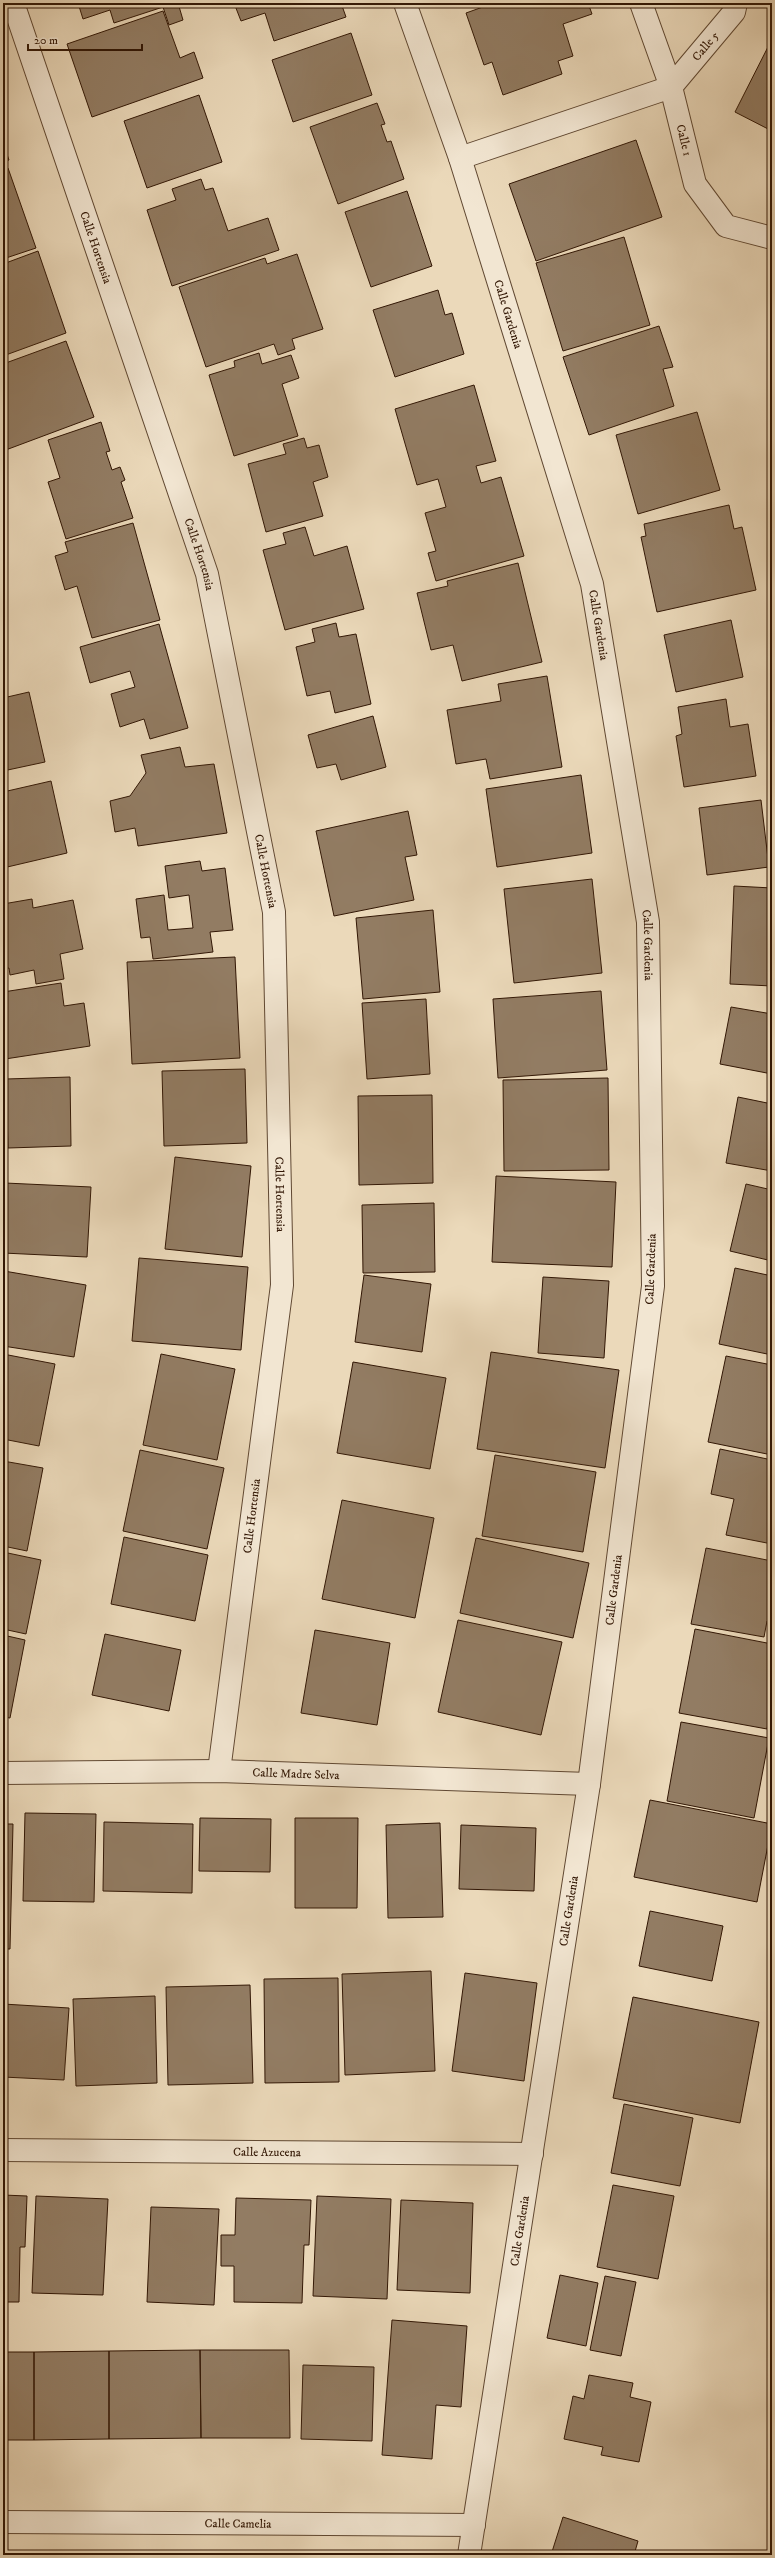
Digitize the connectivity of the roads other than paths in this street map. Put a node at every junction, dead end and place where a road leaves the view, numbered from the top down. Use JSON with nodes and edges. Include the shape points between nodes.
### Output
{"nodes":[{"id":1,"x":13,"y":3,"type":"edge"},
{"id":2,"x":405,"y":3,"type":"edge"},
{"id":3,"x":641,"y":3,"type":"edge"},
{"id":4,"x":736,"y":3,"type":"edge"},
{"id":5,"x":671,"y":88,"type":"junction"},
{"id":6,"x":460,"y":158,"type":"junction"},
{"id":7,"x":772,"y":238,"type":"edge"},
{"id":8,"x":219,"y":1771,"type":"junction"},
{"id":9,"x":3,"y":1773,"type":"edge"},
{"id":10,"x":589,"y":1784,"type":"junction"},
{"id":11,"x":3,"y":2150,"type":"edge"},
{"id":12,"x":532,"y":2154,"type":"junction"},
{"id":13,"x":3,"y":2522,"type":"edge"},
{"id":14,"x":474,"y":2525,"type":"junction"},
{"id":15,"x":469,"y":2555,"type":"edge"}],
"edges":[{"from":1,"to":8,"type":"street","name":"Calle Hortensia","via":[[208,574],[274,912],[282,1284]]},
{"from":2,"to":6,"type":"street","name":"Calle Gardenia"},
{"from":3,"to":5,"type":"street","name":"Calle 1"},
{"from":4,"to":5,"type":"street","name":"Calle 5","via":[[734,12]]},
{"from":5,"to":6,"type":"street"},
{"from":5,"to":7,"type":"street","name":"Calle 1","via":[[695,184],[726,226]]},
{"from":6,"to":10,"type":"street","name":"Calle Gardenia","via":[[592,584],[648,922],[653,1286]]},
{"from":8,"to":9,"type":"street","name":"Calle Madre Selva"},
{"from":8,"to":10,"type":"street","name":"Calle Madre Selva"},
{"from":10,"to":12,"type":"street","name":"Calle Gardenia"},
{"from":11,"to":12,"type":"street","name":"Calle Azucena"},
{"from":12,"to":14,"type":"street","name":"Calle Gardenia"},
{"from":13,"to":14,"type":"street","name":"Calle Camelia"},
{"from":14,"to":15,"type":"street","name":"Calle Gardenia"}]}
